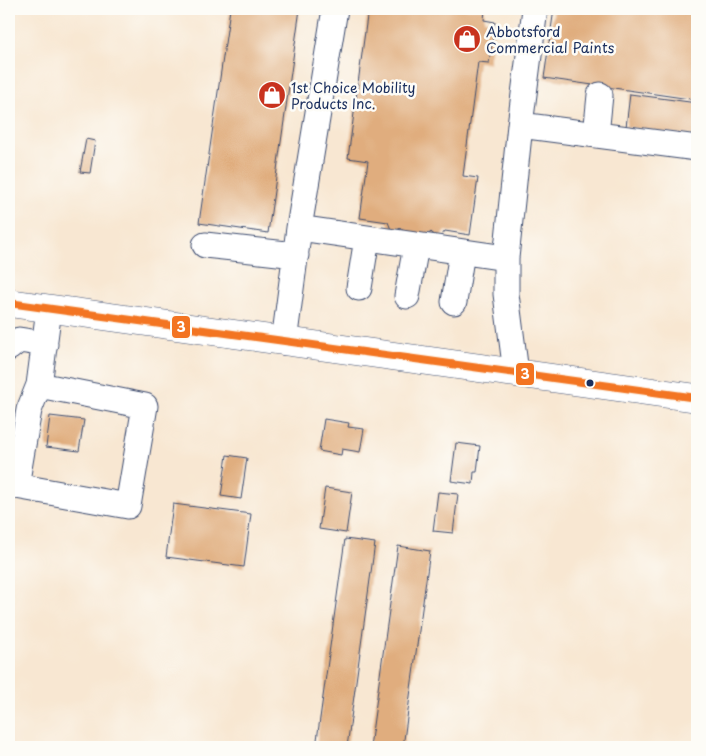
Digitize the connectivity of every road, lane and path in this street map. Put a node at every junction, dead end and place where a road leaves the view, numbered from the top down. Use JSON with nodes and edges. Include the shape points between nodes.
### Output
{"nodes":[{"id":1,"x":334,"y":9,"type":"edge"},
{"id":2,"x":535,"y":9,"type":"edge"},
{"id":3,"x":600,"y":95,"type":"dead end"},
{"id":4,"x":520,"y":124,"type":"junction"},
{"id":5,"x":596,"y":135,"type":"junction"},
{"id":6,"x":697,"y":148,"type":"edge"},
{"id":7,"x":299,"y":228,"type":"junction"},
{"id":8,"x":367,"y":238,"type":"junction"},
{"id":9,"x":205,"y":246,"type":"dead end"},
{"id":10,"x":416,"y":246,"type":"junction"},
{"id":11,"x":462,"y":252,"type":"junction"},
{"id":12,"x":296,"y":255,"type":"junction"},
{"id":13,"x":506,"y":258,"type":"junction"},
{"id":14,"x":359,"y":288,"type":"dead end"},
{"id":15,"x":407,"y":296,"type":"dead end"},
{"id":16,"x":454,"y":302,"type":"dead end"},
{"id":17,"x":9,"y":303,"type":"edge"},
{"id":18,"x":49,"y":309,"type":"junction"},
{"id":19,"x":284,"y":342,"type":"junction"},
{"id":20,"x":44,"y":344,"type":"junction"},
{"id":21,"x":9,"y":348,"type":"edge"},
{"id":22,"x":516,"y":373,"type":"junction"},
{"id":23,"x":39,"y":385,"type":"junction"},
{"id":24,"x":697,"y":398,"type":"edge"}],
"edges":[{"from":1,"to":7,"type":"lane"},
{"from":2,"to":4,"type":"lane"},
{"from":3,"to":5,"type":"lane"},
{"from":4,"to":5,"type":"lane"},
{"from":4,"to":13,"type":"lane"},
{"from":5,"to":6,"type":"lane"},
{"from":7,"to":8,"type":"lane"},
{"from":7,"to":12,"type":"lane"},
{"from":8,"to":10,"type":"lane"},
{"from":8,"to":14,"type":"lane"},
{"from":9,"to":12,"type":"lane"},
{"from":10,"to":11,"type":"lane"},
{"from":10,"to":15,"type":"lane"},
{"from":11,"to":13,"type":"lane"},
{"from":11,"to":16,"type":"lane"},
{"from":12,"to":19,"type":"lane"},
{"from":13,"to":22,"type":"lane","via":[[506,294]]},
{"from":17,"to":18,"type":"highway"},
{"from":18,"to":19,"type":"highway"},
{"from":18,"to":20,"type":"lane"},
{"from":19,"to":22,"type":"highway"},
{"from":20,"to":21,"type":"lane","via":[[19,340]]},
{"from":20,"to":23,"type":"lane"},
{"from":22,"to":24,"type":"highway"},
{"from":23,"to":23,"type":"lane","via":[[29,410],[16,486],[128,506],[145,406]]}]}
